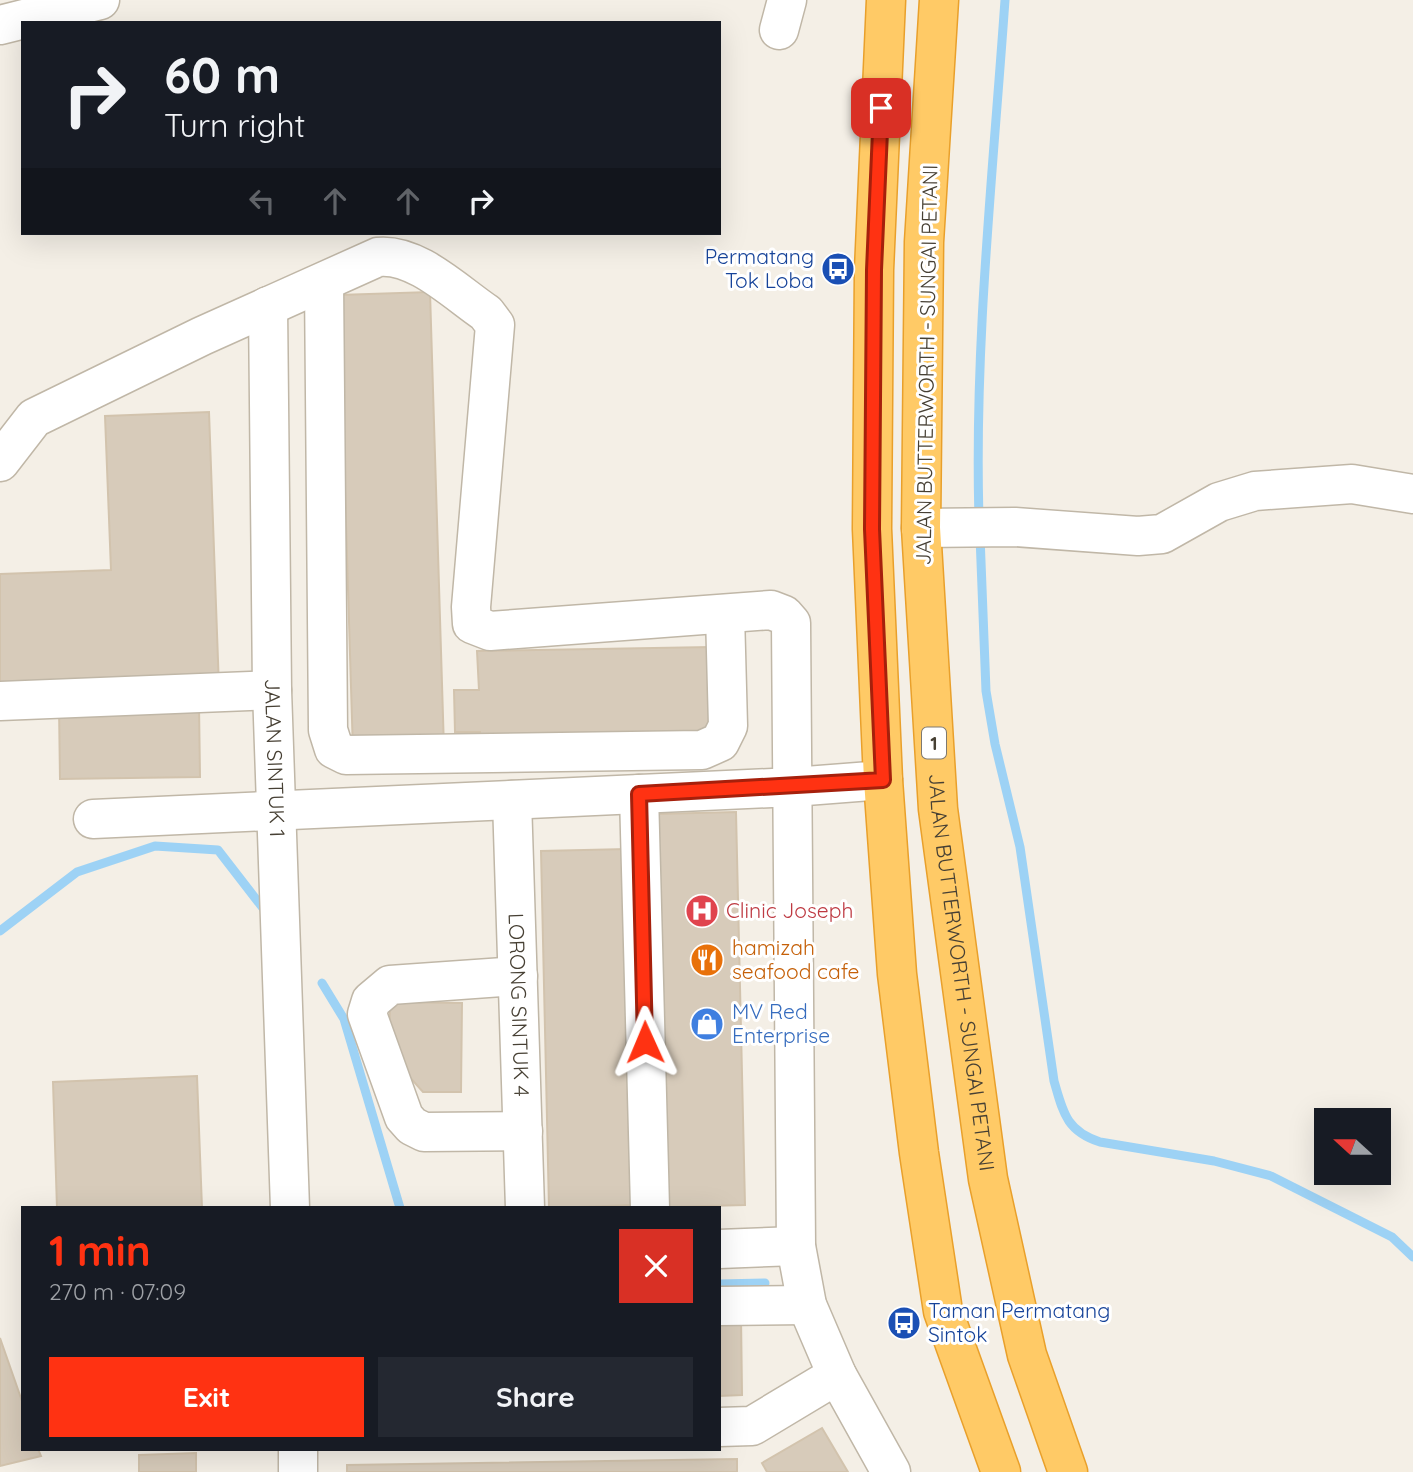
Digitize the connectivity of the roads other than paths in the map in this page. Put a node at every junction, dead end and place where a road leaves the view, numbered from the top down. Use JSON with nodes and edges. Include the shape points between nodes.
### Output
{"nodes":[{"id":1,"x":100,"y":0,"type":"edge"},
{"id":2,"x":886,"y":0,"type":"edge"},
{"id":3,"x":939,"y":0,"type":"edge"},
{"id":4,"x":0,"y":25,"type":"edge"},
{"id":5,"x":324,"y":282,"type":"junction"},
{"id":6,"x":268,"y":306,"type":"junction"},
{"id":7,"x":0,"y":462,"type":"edge"},
{"id":8,"x":1413,"y":494,"type":"edge"},
{"id":9,"x":936,"y":527,"type":"junction"},
{"id":10,"x":726,"y":614,"type":"junction"},
{"id":11,"x":272,"y":690,"type":"junction"},
{"id":12,"x":4,"y":702,"type":"edge"},
{"id":13,"x":883,"y":780,"type":"junction"},
{"id":14,"x":793,"y":787,"type":"junction"},
{"id":15,"x":639,"y":794,"type":"junction"},
{"id":16,"x":512,"y":800,"type":"junction"},
{"id":17,"x":275,"y":811,"type":"junction"},
{"id":18,"x":93,"y":819,"type":"dead end"},
{"id":19,"x":518,"y":976,"type":"junction"},
{"id":20,"x":523,"y":1131,"type":"junction"},
{"id":21,"x":290,"y":1206,"type":"edge"},
{"id":22,"x":525,"y":1206,"type":"edge"},
{"id":23,"x":650,"y":1206,"type":"edge"},
{"id":24,"x":796,"y":1246,"type":"junction"},
{"id":25,"x":721,"y":1249,"type":"edge"},
{"id":26,"x":807,"y":1305,"type":"junction"},
{"id":27,"x":721,"y":1306,"type":"edge"},
{"id":28,"x":837,"y":1375,"type":"junction"},
{"id":29,"x":721,"y":1427,"type":"edge"},
{"id":30,"x":298,"y":1451,"type":"edge"},
{"id":31,"x":298,"y":1472,"type":"edge"},
{"id":32,"x":891,"y":1472,"type":"edge"},
{"id":33,"x":1001,"y":1472,"type":"edge"},
{"id":34,"x":1068,"y":1472,"type":"edge"}],
"edges":[{"from":1,"to":4,"type":"street"},
{"from":2,"to":13,"type":"highway","via":[[874,270],[872,515]]},
{"from":3,"to":9,"type":"highway","name":"JALAN BUTTERWORTH - SUNGAI PETANI","number":"1","via":[[924,242]]},
{"from":5,"to":6,"type":"street"},
{"from":5,"to":10,"type":"street","via":[[378,257],[408,260],[486,313],[495,325],[472,624],[490,631]]},
{"from":5,"to":10,"type":"street","via":[[328,730],[334,749],[346,755],[702,750],[720,742],[727,726]]},
{"from":6,"to":7,"type":"street","via":[[34,418]]},
{"from":6,"to":11,"type":"street","name":"JALAN SINTUK 1"},
{"from":8,"to":9,"type":"street","via":[[1352,484],[1255,491],[1219,502],[1162,534],[1138,536]]},
{"from":9,"to":34,"type":"highway","name":"JALAN BUTTERWORTH - SUNGAI PETANI","number":"1","via":[[938,809],[988,1179],[1027,1354]]},
{"from":10,"to":14,"type":"street","via":[[771,610],[792,623]]},
{"from":11,"to":12,"type":"street"},
{"from":11,"to":17,"type":"street","name":"JALAN SINTUK 1"},
{"from":13,"to":14,"type":"street"},
{"from":13,"to":33,"type":"highway","via":[[897,974],[943,1311]]},
{"from":14,"to":15,"type":"street"},
{"from":14,"to":24,"type":"street"},
{"from":15,"to":16,"type":"street"},
{"from":15,"to":23,"type":"street"},
{"from":16,"to":17,"type":"street"},
{"from":16,"to":19,"type":"street","name":"LORONG SINTUK 4"},
{"from":17,"to":18,"type":"street"},
{"from":17,"to":21,"type":"street","name":"JALAN SINTUK 1"},
{"from":19,"to":20,"type":"street","name":"LORONG SINTUK 4"},
{"from":19,"to":20,"type":"street","via":[[390,985],[371,1001],[367,1014],[404,1117],[412,1126],[424,1132]]},
{"from":20,"to":22,"type":"street","name":"LORONG SINTUK 4"},
{"from":24,"to":25,"type":"street"},
{"from":24,"to":26,"type":"street"},
{"from":26,"to":27,"type":"street"},
{"from":26,"to":28,"type":"street"},
{"from":28,"to":29,"type":"street","via":[[752,1426]]},
{"from":28,"to":32,"type":"street"},
{"from":30,"to":31,"type":"street"}]}
